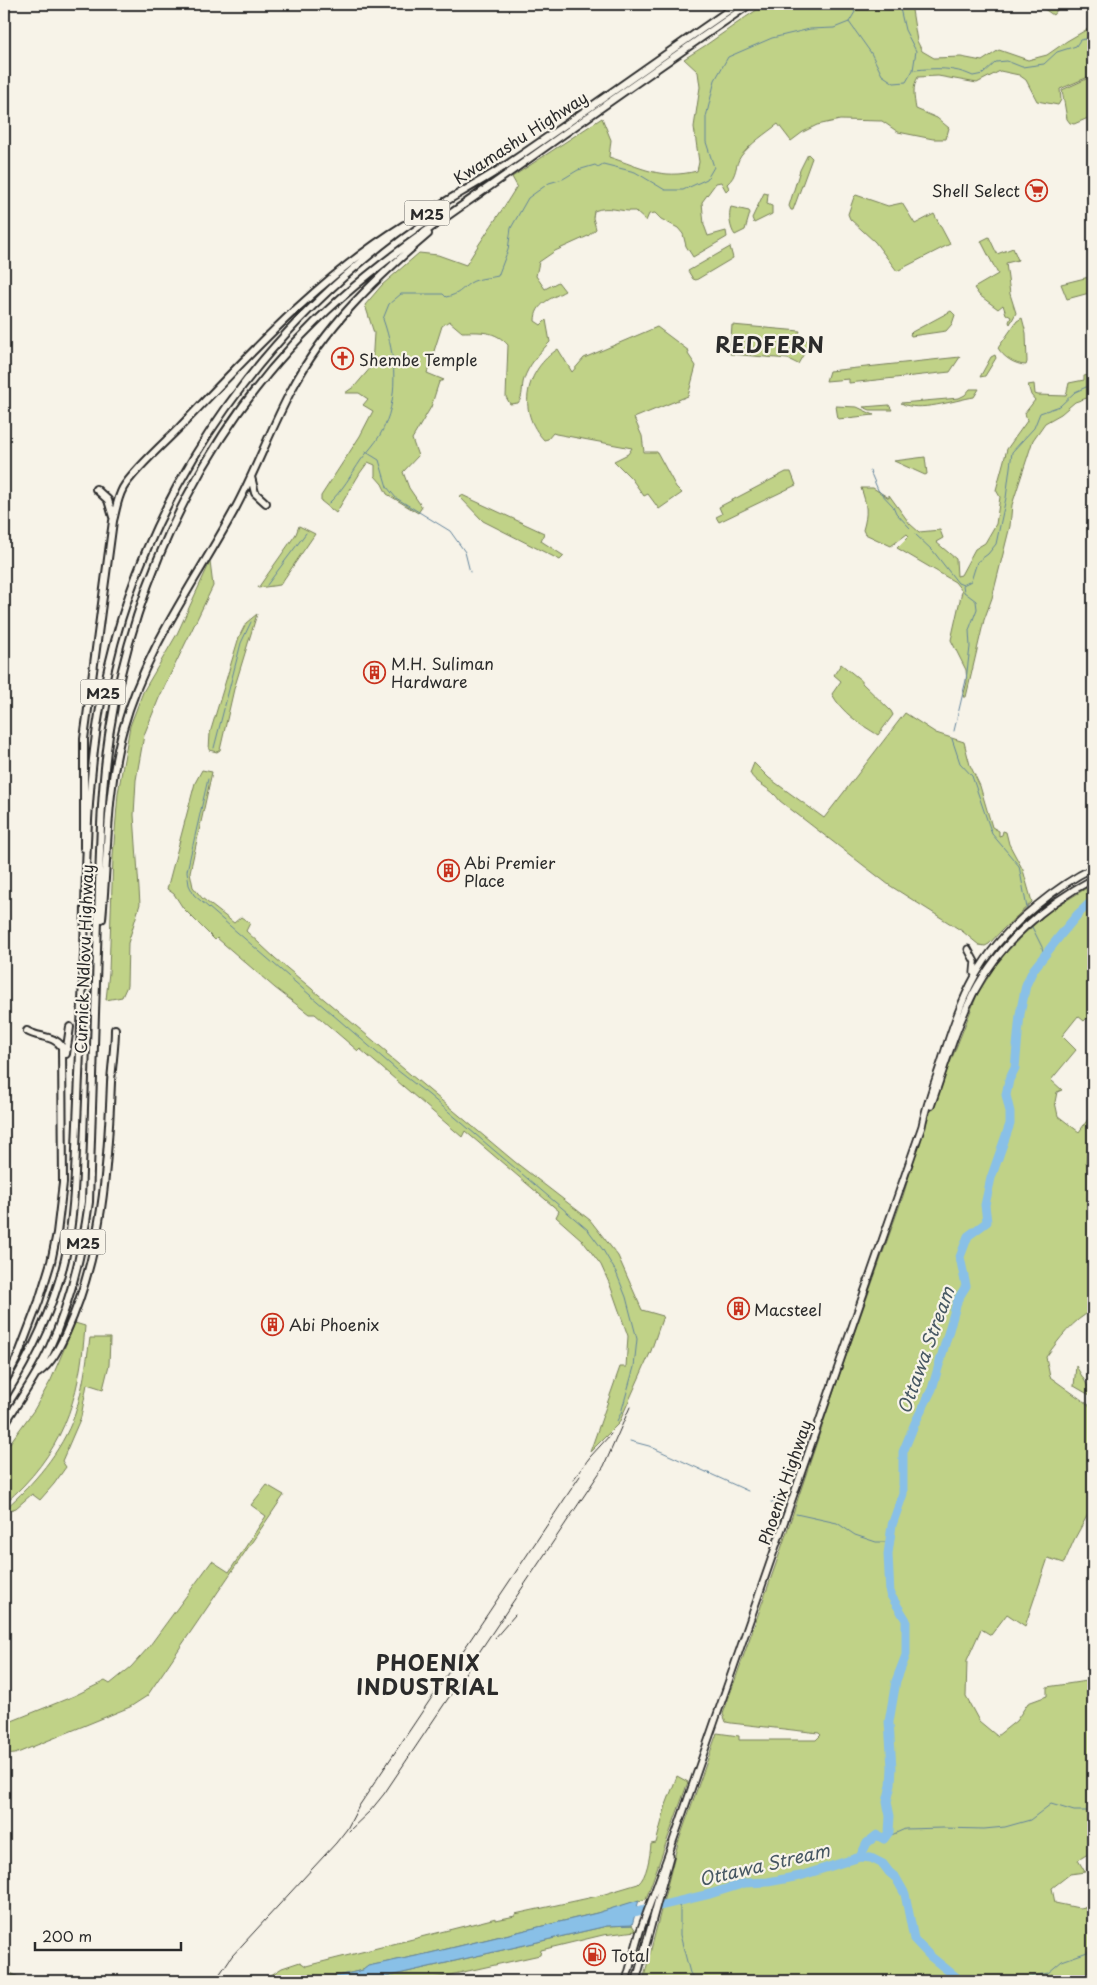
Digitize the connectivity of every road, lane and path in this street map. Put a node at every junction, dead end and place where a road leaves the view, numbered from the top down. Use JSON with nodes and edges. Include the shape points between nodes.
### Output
{"nodes":[{"id":1,"x":738,"y":4,"type":"edge"},
{"id":2,"x":750,"y":4,"type":"edge"},
{"id":3,"x":460,"y":208,"type":"junction"},
{"id":4,"x":423,"y":215,"type":"junction"},
{"id":5,"x":251,"y":475,"type":"junction"},
{"id":6,"x":176,"y":487,"type":"joint"},
{"id":7,"x":96,"y":490,"type":"dead end"},
{"id":8,"x":190,"y":490,"type":"joint"},
{"id":9,"x":266,"y":503,"type":"dead end"},
{"id":10,"x":114,"y":521,"type":"junction"},
{"id":11,"x":1093,"y":868,"type":"edge"},
{"id":12,"x":1093,"y":879,"type":"edge"},
{"id":13,"x":86,"y":886,"type":"junction"},
{"id":14,"x":968,"y":949,"type":"dead end"},
{"id":15,"x":97,"y":953,"type":"junction"},
{"id":16,"x":972,"y":980,"type":"junction"},
{"id":17,"x":70,"y":1027,"type":"dead end"},
{"id":18,"x":115,"y":1029,"type":"dead end"},
{"id":19,"x":26,"y":1031,"type":"dead end"},
{"id":20,"x":63,"y":1070,"type":"junction"},
{"id":21,"x":922,"y":1126,"type":"junction"},
{"id":22,"x":35,"y":1375,"type":"junction"},
{"id":23,"x":4,"y":1383,"type":"edge"},
{"id":24,"x":4,"y":1398,"type":"edge"},
{"id":25,"x":4,"y":1425,"type":"edge"},
{"id":26,"x":658,"y":1889,"type":"junction"},
{"id":27,"x":626,"y":1981,"type":"edge"},
{"id":28,"x":636,"y":1981,"type":"edge"}],
"edges":[{"from":1,"to":4,"type":"main road","name":"Kwamashu Highway","number":"M25","via":[[506,166]]},
{"from":2,"to":3,"type":"main road","name":"Kwamashu Highway","number":"M25"},
{"from":3,"to":5,"type":"main road","via":[[389,267],[335,324],[293,388]]},
{"from":3,"to":8,"type":"main road","name":"Kwamashu Highway","number":"M25","via":[[367,276],[297,342],[233,420]]},
{"from":4,"to":6,"type":"main road","name":"Kwamashu Highway","number":"M25","via":[[324,294],[275,345],[226,406]]},
{"from":4,"to":10,"type":"main road","via":[[344,267],[285,319],[128,481],[119,497]]},
{"from":5,"to":9,"type":"main road","via":[[252,488]]},
{"from":5,"to":15,"type":"main road","via":[[155,649],[128,713],[110,803]]},
{"from":6,"to":13,"type":"main road","name":"Curnick Ndlovu Highway","number":"M25","via":[[144,554],[108,670],[94,753]]},
{"from":7,"to":10,"type":"main road","via":[[108,500]]},
{"from":8,"to":15,"type":"main road","name":"Curnick Ndlovu Highway","number":"M25","via":[[139,610],[112,718],[104,792]]},
{"from":10,"to":13,"type":"main road","via":[[84,739]]},
{"from":11,"to":16,"type":"main road","name":"Phoenix Highway","via":[[1060,886],[1031,910],[1000,939]]},
{"from":12,"to":21,"type":"main road","name":"Phoenix Highway","via":[[1037,917],[991,965],[956,1033]]},
{"from":13,"to":24,"type":"main road","name":"Curnick Ndlovu Highway","number":"M25","via":[[74,1196],[66,1254],[43,1326]]},
{"from":14,"to":16,"type":"main road","via":[[975,962]]},
{"from":15,"to":22,"type":"main road","name":"Curnick Ndlovu Highway","number":"M25","via":[[88,1202],[82,1251],[64,1314]]},
{"from":16,"to":21,"type":"main road","name":"Phoenix Highway","via":[[952,1027]]},
{"from":17,"to":20,"type":"main road"},
{"from":18,"to":22,"type":"main road","via":[[107,1161],[89,1269],[58,1349],[46,1367]]},
{"from":19,"to":20,"type":"main road","via":[[58,1042],[62,1047]]},
{"from":20,"to":23,"type":"main road","via":[[63,1183],[57,1233],[42,1294]]},
{"from":21,"to":26,"type":"main road","name":"Phoenix Highway"},
{"from":22,"to":25,"type":"main road","name":"Curnick Ndlovu Highway","number":"M25"},
{"from":26,"to":27,"type":"main road","name":"Phoenix Highway","via":[[640,1931]]},
{"from":26,"to":28,"type":"main road","name":"Phoenix Highway","via":[[652,1925]]}]}
